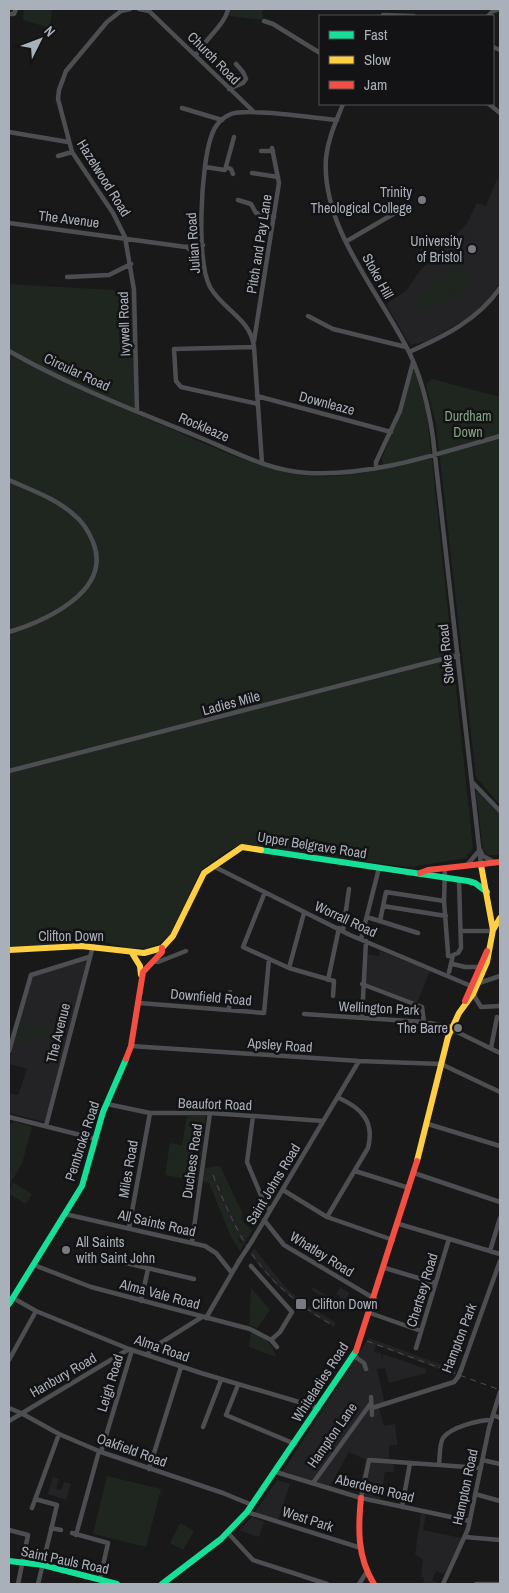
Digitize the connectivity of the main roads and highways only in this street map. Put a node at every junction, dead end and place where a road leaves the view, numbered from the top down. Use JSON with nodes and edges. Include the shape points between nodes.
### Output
{"nodes":[{"id":1,"x":497,"y":862,"type":"edge"},
{"id":2,"x":481,"y":865,"type":"junction"},
{"id":3,"x":419,"y":873,"type":"junction"},
{"id":4,"x":487,"y":892,"type":"junction"},
{"id":5,"x":489,"y":907,"type":"junction"},
{"id":6,"x":500,"y":913,"type":"edge"},
{"id":7,"x":500,"y":918,"type":"edge"},
{"id":8,"x":492,"y":930,"type":"junction"},
{"id":9,"x":162,"y":948,"type":"junction"},
{"id":10,"x":9,"y":950,"type":"edge"},
{"id":11,"x":132,"y":952,"type":"junction"},
{"id":12,"x":482,"y":967,"type":"junction"},
{"id":13,"x":141,"y":979,"type":"junction"},
{"id":14,"x":465,"y":1003,"type":"junction"},
{"id":15,"x":12,"y":1294,"type":"edge"},
{"id":16,"x":9,"y":1304,"type":"edge"},
{"id":17,"x":361,"y":1498,"type":"road end"},
{"id":18,"x":9,"y":1561,"type":"edge"},
{"id":19,"x":101,"y":1581,"type":"edge"},
{"id":20,"x":117,"y":1584,"type":"edge"},
{"id":21,"x":162,"y":1584,"type":"edge"},
{"id":22,"x":374,"y":1584,"type":"edge"}],
"edges":[{"from":1,"to":2,"type":"main road","name":"Upper Belgrave Road"},
{"from":2,"to":3,"type":"main road","name":"Upper Belgrave Road"},
{"from":2,"to":4,"type":"main road","name":"Whiteladies Road"},
{"from":3,"to":4,"type":"main road","name":"Upper Belgrave Road","via":[[475,883]]},
{"from":3,"to":9,"type":"main road","name":"Upper Belgrave Road","via":[[248,847],[237,849],[213,866],[198,882],[173,936]]},
{"from":4,"to":5,"type":"main road","name":"Whiteladies Road"},
{"from":5,"to":6,"type":"main road","via":[[494,913]]},
{"from":5,"to":8,"type":"main road","name":"Whiteladies Road"},
{"from":7,"to":8,"type":"main road"},
{"from":8,"to":12,"type":"main road","name":"Whiteladies Road"},
{"from":9,"to":11,"type":"main road","name":"Clifton Down","via":[[144,953]]},
{"from":9,"to":13,"type":"main road"},
{"from":10,"to":11,"type":"main road","name":"Clifton Down","via":[[93,946]]},
{"from":11,"to":13,"type":"main road","via":[[140,966]]},
{"from":12,"to":14,"type":"main road","name":"Whiteladies Road"},
{"from":12,"to":14,"type":"main road","name":"Whiteladies Road","via":[[479,983]]},
{"from":13,"to":15,"type":"main road","name":"Pembroke Road","via":[[131,1046],[107,1104],[82,1186],[34,1265]]},
{"from":14,"to":21,"type":"main road","name":"Whiteladies Road","via":[[451,1028],[399,1224],[354,1356],[247,1512],[228,1533]]},
{"from":15,"to":16,"type":"main road","name":"Pembroke Road"},
{"from":17,"to":22,"type":"main road","via":[[358,1520],[361,1548],[366,1573]]},
{"from":18,"to":19,"type":"main road","name":"Saint Pauls Road","via":[[43,1565]]},
{"from":19,"to":20,"type":"main road","name":"Saint Pauls Road"}]}
